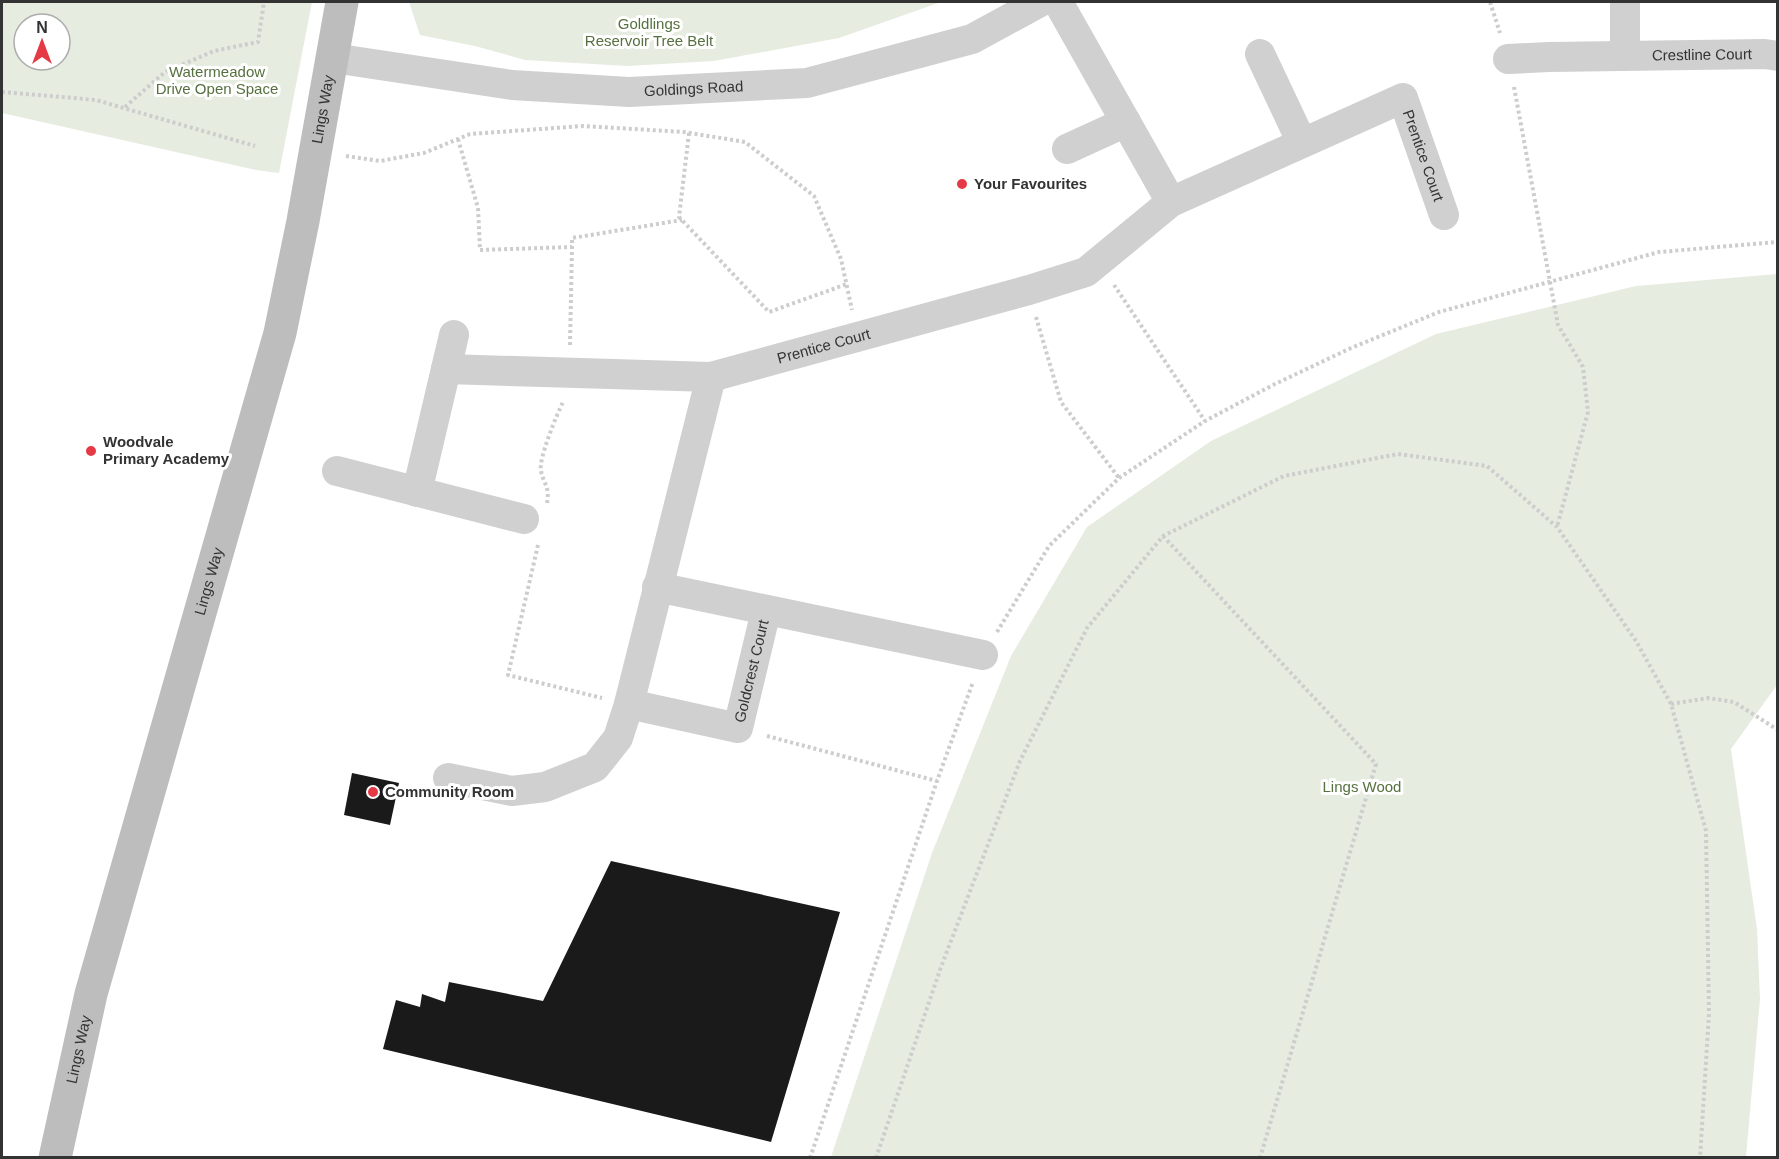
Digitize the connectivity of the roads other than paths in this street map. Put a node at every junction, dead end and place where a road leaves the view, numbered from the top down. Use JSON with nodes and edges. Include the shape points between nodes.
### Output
{"nodes":[{"id":1,"x":342,"y":2,"type":"edge"},
{"id":2,"x":1040,"y":2,"type":"edge"},
{"id":3,"x":1058,"y":2,"type":"edge"},
{"id":4,"x":1625,"y":2,"type":"edge"},
{"id":5,"x":1260,"y":54,"type":"dead end"},
{"id":6,"x":1625,"y":56,"type":"junction"},
{"id":7,"x":1778,"y":56,"type":"edge"},
{"id":8,"x":333,"y":58,"type":"junction"},
{"id":9,"x":1508,"y":60,"type":"road end"},
{"id":10,"x":1126,"y":122,"type":"junction"},
{"id":11,"x":1302,"y":143,"type":"junction"},
{"id":12,"x":1067,"y":149,"type":"dead end"},
{"id":13,"x":1172,"y":202,"type":"junction"},
{"id":14,"x":1444,"y":215,"type":"dead end"},
{"id":15,"x":454,"y":335,"type":"dead end"},
{"id":16,"x":446,"y":369,"type":"junction"},
{"id":17,"x":711,"y":377,"type":"junction"},
{"id":18,"x":337,"y":471,"type":"dead end"},
{"id":19,"x":417,"y":492,"type":"junction"},
{"id":20,"x":524,"y":519,"type":"dead end"},
{"id":21,"x":657,"y":587,"type":"junction"},
{"id":22,"x":766,"y":611,"type":"junction"},
{"id":23,"x":983,"y":655,"type":"road end"},
{"id":24,"x":629,"y":704,"type":"junction"},
{"id":25,"x":448,"y":778,"type":"dead end"},
{"id":26,"x":55,"y":1158,"type":"edge"}],
"edges":[{"from":1,"to":8,"type":"street","name":"Lings Way"},
{"from":2,"to":8,"type":"street","name":"Goldings Road","via":[[972,39],[807,83],[629,92],[512,85]]},
{"from":3,"to":10,"type":"street"},
{"from":4,"to":6,"type":"street"},
{"from":5,"to":11,"type":"street"},
{"from":6,"to":7,"type":"street","name":"Crestline Court"},
{"from":6,"to":9,"type":"street","name":"Crestline Court"},
{"from":8,"to":26,"type":"street","name":"Lings Way","via":[[280,333],[91,994]]},
{"from":10,"to":12,"type":"street"},
{"from":10,"to":13,"type":"street"},
{"from":11,"to":13,"type":"street","name":"Prentice Court"},
{"from":11,"to":14,"type":"street","name":"Prentice Court","via":[[1403,98]]},
{"from":13,"to":17,"type":"street","name":"Prentice Court","via":[[1086,272]]},
{"from":15,"to":16,"type":"street"},
{"from":16,"to":17,"type":"street","name":"Prentice Court"},
{"from":16,"to":19,"type":"street"},
{"from":17,"to":21,"type":"street"},
{"from":18,"to":19,"type":"street"},
{"from":19,"to":20,"type":"street"},
{"from":21,"to":22,"type":"street","name":"Goldcrest Court"},
{"from":21,"to":24,"type":"street"},
{"from":22,"to":23,"type":"street","name":"Goldcrest Court"},
{"from":22,"to":24,"type":"street","name":"Goldcrest Court","via":[[738,728]]},
{"from":24,"to":25,"type":"street","via":[[618,738],[595,767],[545,787],[512,791]]}]}
